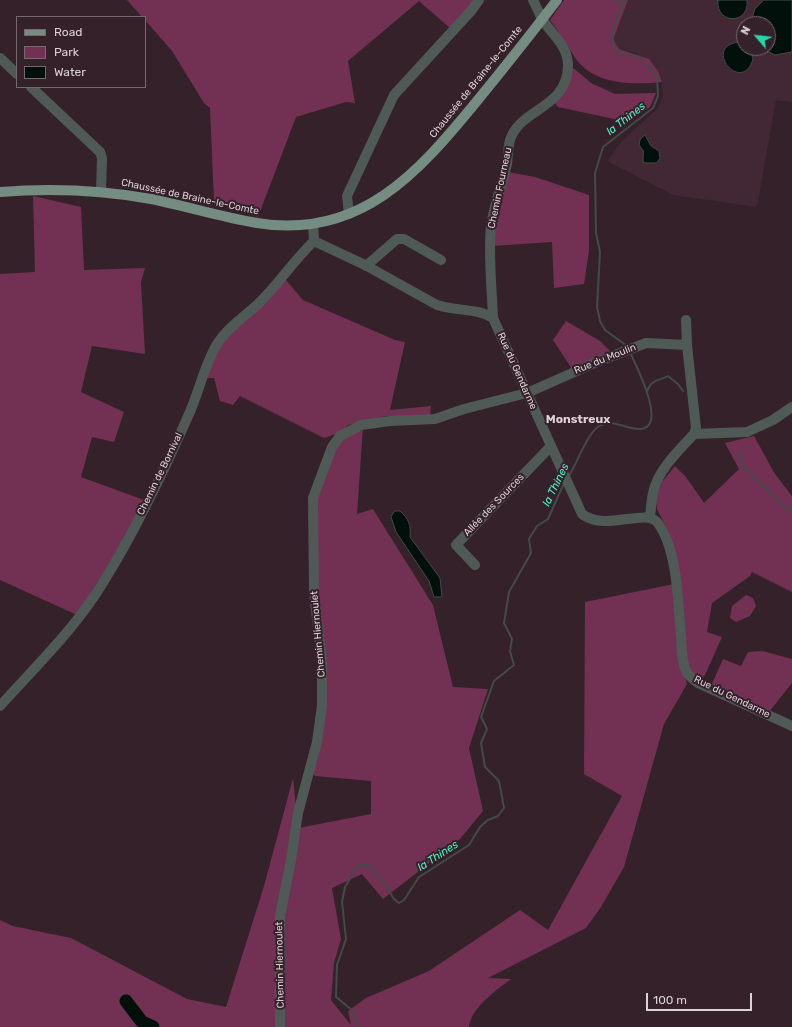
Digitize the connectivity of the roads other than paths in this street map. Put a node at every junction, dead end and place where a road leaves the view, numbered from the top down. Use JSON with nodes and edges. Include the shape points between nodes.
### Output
{"nodes":[{"id":1,"x":479,"y":0,"type":"edge"},
{"id":2,"x":533,"y":0,"type":"edge"},
{"id":3,"x":557,"y":0,"type":"edge"},
{"id":4,"x":542,"y":19,"type":"junction"},
{"id":5,"x":0,"y":58,"type":"edge"},
{"id":6,"x":16,"y":73,"type":"edge"},
{"id":7,"x":32,"y":88,"type":"edge"},
{"id":8,"x":0,"y":192,"type":"edge"},
{"id":9,"x":101,"y":192,"type":"junction"},
{"id":10,"x":349,"y":214,"type":"junction"},
{"id":11,"x":313,"y":224,"type":"junction"},
{"id":12,"x":314,"y":241,"type":"junction"},
{"id":13,"x":441,"y":260,"type":"dead end"},
{"id":14,"x":366,"y":266,"type":"junction"},
{"id":15,"x":493,"y":318,"type":"junction"},
{"id":16,"x":686,"y":320,"type":"dead end"},
{"id":17,"x":686,"y":345,"type":"junction"},
{"id":18,"x":527,"y":393,"type":"junction"},
{"id":19,"x":792,"y":407,"type":"edge"},
{"id":20,"x":694,"y":434,"type":"junction"},
{"id":21,"x":551,"y":446,"type":"junction"},
{"id":22,"x":650,"y":518,"type":"junction"},
{"id":23,"x":474,"y":565,"type":"dead end"},
{"id":24,"x":0,"y":706,"type":"edge"},
{"id":25,"x":792,"y":726,"type":"edge"},
{"id":26,"x":280,"y":1027,"type":"edge"}],
"edges":[{"from":1,"to":10,"type":"street","via":[[394,95],[347,196]]},
{"from":2,"to":4,"type":"street"},
{"from":3,"to":4,"type":"main road","name":"Chaussée de Braine-le-Comte"},
{"from":4,"to":10,"type":"main road","name":"Chaussée de Braine-le-Comte","via":[[455,128],[417,170],[384,196]]},
{"from":4,"to":15,"type":"street","name":"Chemin Fourneau","via":[[559,39],[566,54],[568,67],[562,88],[544,107],[518,125],[510,140],[492,225]]},
{"from":5,"to":6,"type":"street"},
{"from":7,"to":9,"type":"street","via":[[100,152]]},
{"from":8,"to":9,"type":"main road","name":"Chaussée de Braine-le-Comte"},
{"from":9,"to":11,"type":"main road","name":"Chaussée de Braine-le-Comte","via":[[151,199],[256,223],[280,226]]},
{"from":10,"to":11,"type":"main road","name":"Chaussée de Braine-le-Comte"},
{"from":11,"to":12,"type":"street"},
{"from":12,"to":14,"type":"street"},
{"from":12,"to":24,"type":"street","name":"Chemin de Bornival","via":[[300,254],[284,277],[258,304],[228,329],[217,344],[154,489],[105,580],[78,620]]},
{"from":13,"to":14,"type":"street","via":[[404,239],[397,239]]},
{"from":14,"to":15,"type":"street","via":[[437,305],[450,309],[484,312]]},
{"from":15,"to":18,"type":"street","name":"Rue du Gendarme"},
{"from":16,"to":17,"type":"street"},
{"from":17,"to":18,"type":"street","name":"Rue du Moulin","via":[[646,343]]},
{"from":17,"to":20,"type":"street","via":[[696,428]]},
{"from":18,"to":21,"type":"street","name":"Rue du Gendarme"},
{"from":18,"to":26,"type":"street","name":"Chemin Hiernoulet","via":[[435,419],[375,423],[347,431],[332,447],[317,485],[313,498],[314,592],[322,663],[322,706],[317,742],[298,813],[280,916]]},
{"from":19,"to":20,"type":"street","via":[[773,420],[747,432]]},
{"from":20,"to":22,"type":"street","via":[[656,482]]},
{"from":21,"to":22,"type":"street","name":"Rue du Gendarme","via":[[579,510],[587,518],[594,521],[616,521],[646,516]]},
{"from":21,"to":23,"type":"street","name":"Allée des Sources","via":[[456,545]]},
{"from":22,"to":25,"type":"street","name":"Rue du Gendarme","via":[[656,521],[661,530],[672,558],[687,673],[698,683]]}]}
